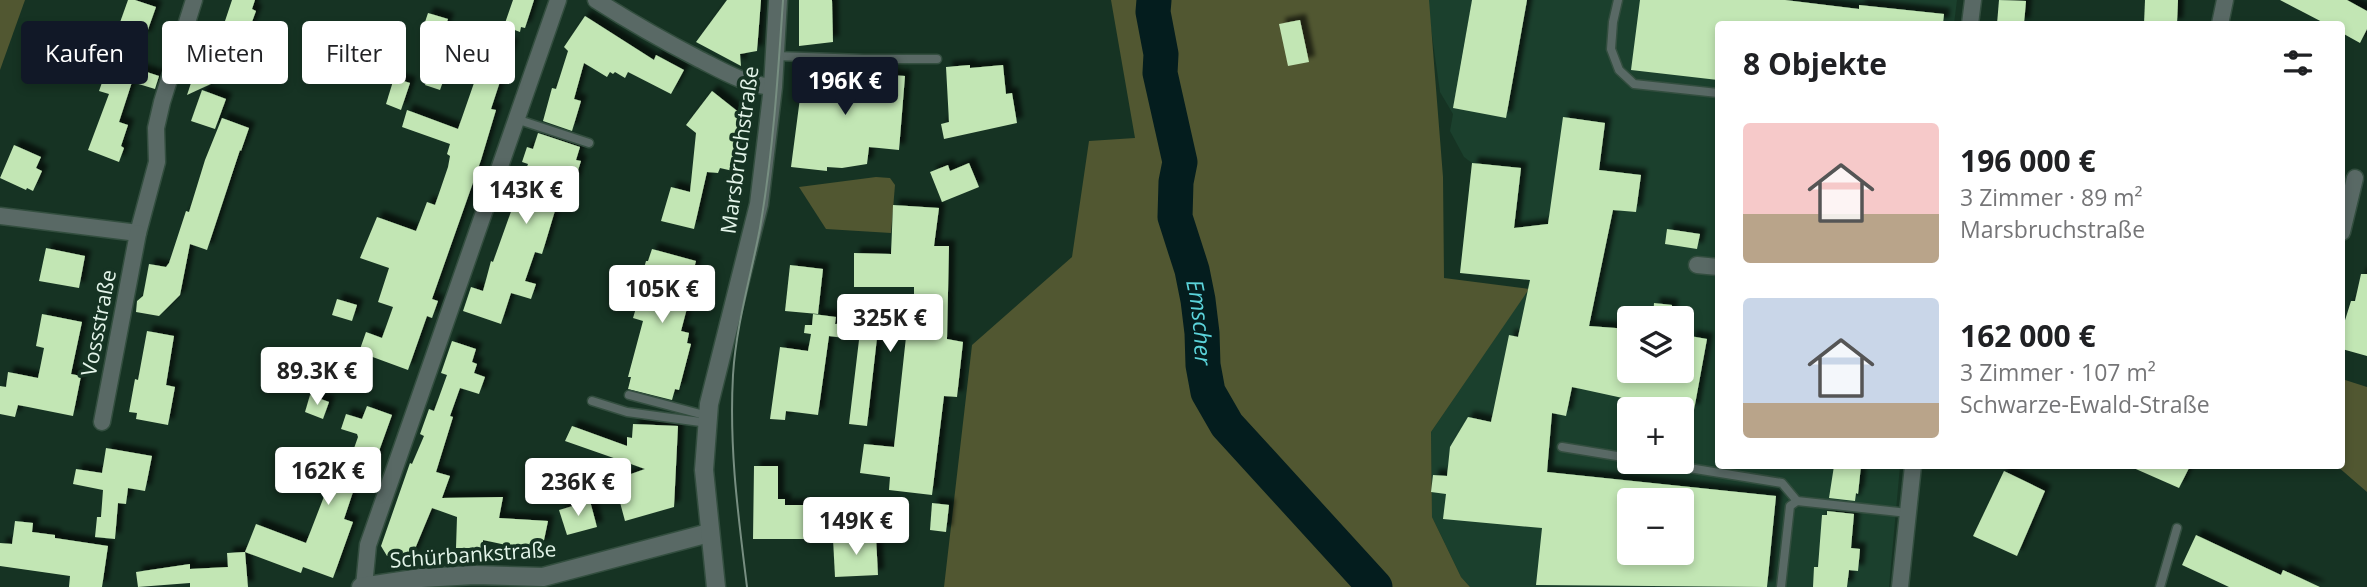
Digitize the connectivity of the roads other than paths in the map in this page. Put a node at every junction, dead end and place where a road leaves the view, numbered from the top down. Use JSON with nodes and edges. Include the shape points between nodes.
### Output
{"nodes":[{"id":1,"x":194,"y":0,"type":"edge"},
{"id":2,"x":558,"y":0,"type":"edge"},
{"id":3,"x":596,"y":0,"type":"edge"},
{"id":4,"x":1618,"y":0,"type":"edge"},
{"id":5,"x":1973,"y":0,"type":"edge"},
{"id":6,"x":2225,"y":0,"type":"edge"},
{"id":7,"x":778,"y":2,"type":"edge"},
{"id":8,"x":1970,"y":21,"type":"edge"},
{"id":9,"x":2221,"y":21,"type":"edge"},
{"id":10,"x":775,"y":55,"type":"junction"},
{"id":11,"x":937,"y":59,"type":"dead end"},
{"id":12,"x":773,"y":88,"type":"junction"},
{"id":13,"x":1715,"y":93,"type":"edge"},
{"id":14,"x":516,"y":119,"type":"junction"},
{"id":15,"x":589,"y":143,"type":"dead end"},
{"id":16,"x":2355,"y":178,"type":"edge"},
{"id":17,"x":0,"y":216,"type":"edge"},
{"id":18,"x":2345,"y":220,"type":"edge"},
{"id":19,"x":138,"y":233,"type":"junction"},
{"id":20,"x":1697,"y":265,"type":"dead end"},
{"id":21,"x":1715,"y":267,"type":"edge"},
{"id":22,"x":629,"y":395,"type":"dead end"},
{"id":23,"x":592,"y":401,"type":"dead end"},
{"id":24,"x":708,"y":420,"type":"junction"},
{"id":25,"x":102,"y":422,"type":"dead end"},
{"id":26,"x":1562,"y":447,"type":"dead end"},
{"id":27,"x":1617,"y":456,"type":"edge"},
{"id":28,"x":1694,"y":469,"type":"edge"},
{"id":29,"x":1913,"y":469,"type":"edge"},
{"id":30,"x":1797,"y":501,"type":"junction"},
{"id":31,"x":1908,"y":513,"type":"junction"},
{"id":32,"x":2177,"y":528,"type":"dead end"},
{"id":33,"x":709,"y":533,"type":"junction"},
{"id":34,"x":542,"y":582,"type":"edge"},
{"id":35,"x":363,"y":587,"type":"edge"},
{"id":36,"x":716,"y":587,"type":"edge"},
{"id":37,"x":1781,"y":587,"type":"edge"},
{"id":38,"x":1900,"y":587,"type":"edge"},
{"id":39,"x":2160,"y":587,"type":"edge"}],
"edges":[{"from":1,"to":19,"type":"street","name":"Vossstraße","via":[[162,102],[156,128],[157,162]]},
{"from":2,"to":14,"type":"street"},
{"from":3,"to":12,"type":"street","via":[[717,68],[750,84]]},
{"from":4,"to":13,"type":"lane","via":[[1611,49],[1619,70],[1634,84]]},
{"from":5,"to":8,"type":"street"},
{"from":6,"to":9,"type":"street"},
{"from":7,"to":10,"type":"street","name":"Marsbruchstraße"},
{"from":10,"to":11,"type":"lane"},
{"from":10,"to":12,"type":"street","name":"Marsbruchstraße"},
{"from":12,"to":24,"type":"street","name":"Marsbruchstraße","via":[[755,222]]},
{"from":14,"to":15,"type":"lane"},
{"from":14,"to":35,"type":"street","via":[[368,545]]},
{"from":16,"to":18,"type":"street"},
{"from":17,"to":19,"type":"street"},
{"from":19,"to":25,"type":"street","name":"Vossstraße"},
{"from":20,"to":21,"type":"street"},
{"from":22,"to":24,"type":"lane"},
{"from":23,"to":24,"type":"lane","via":[[627,412]]},
{"from":24,"to":33,"type":"street","name":"Marsbruchstraße","via":[[704,470]]},
{"from":26,"to":27,"type":"lane"},
{"from":28,"to":30,"type":"lane","via":[[1782,483]]},
{"from":29,"to":31,"type":"street"},
{"from":30,"to":31,"type":"lane"},
{"from":30,"to":37,"type":"lane","via":[[1790,506]]},
{"from":31,"to":38,"type":"street"},
{"from":32,"to":39,"type":"lane"},
{"from":33,"to":34,"type":"street","name":"Schürbankstraße"},
{"from":33,"to":36,"type":"street","name":"Marsbruchstraße"},
{"from":34,"to":35,"type":"street","name":"Schürbankstraße","via":[[462,576]]}]}
